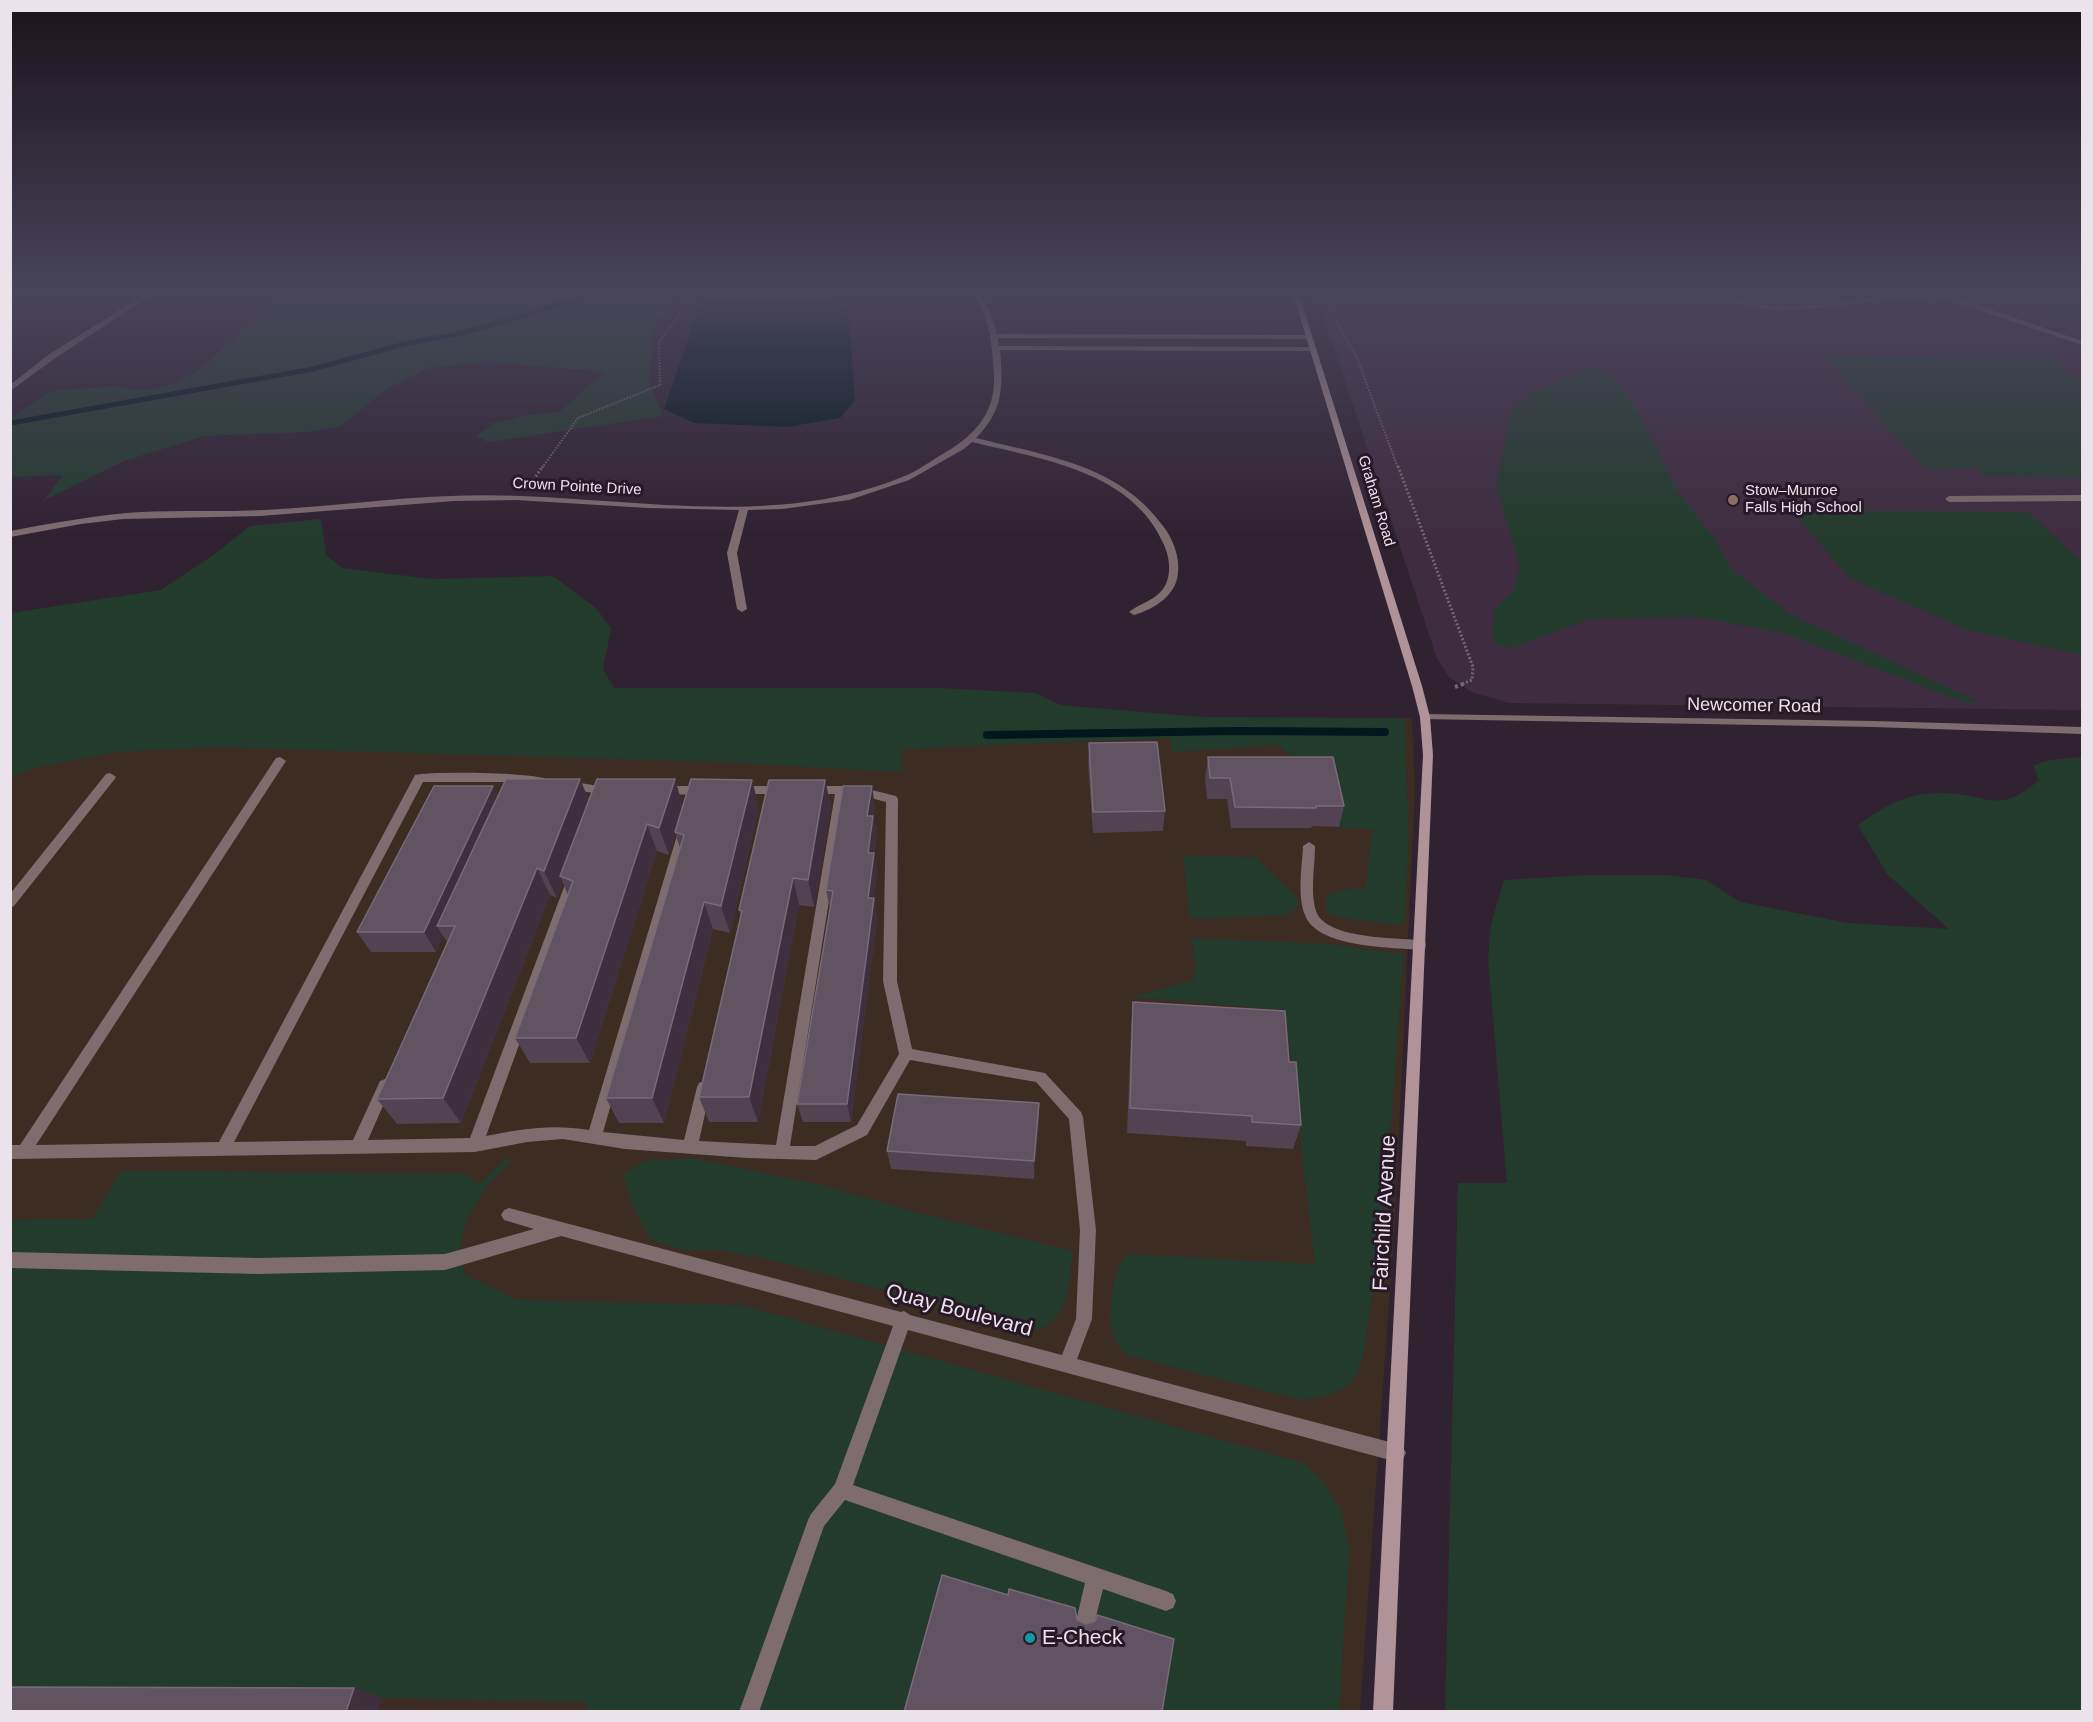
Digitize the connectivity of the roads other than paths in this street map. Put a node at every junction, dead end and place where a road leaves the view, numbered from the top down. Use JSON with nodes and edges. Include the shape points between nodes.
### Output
{"nodes":[{"id":1,"x":29,"y":374,"type":"edge"},
{"id":2,"x":998,"y":374,"type":"edge"},
{"id":3,"x":1321,"y":374,"type":"edge"},
{"id":4,"x":10,"y":389,"type":"edge"},
{"id":5,"x":972,"y":439,"type":"junction"},
{"id":6,"x":2082,"y":498,"type":"edge"},
{"id":7,"x":1949,"y":499,"type":"dead end"},
{"id":8,"x":744,"y":508,"type":"junction"},
{"id":9,"x":10,"y":534,"type":"edge"},
{"id":10,"x":742,"y":609,"type":"dead end"},
{"id":11,"x":1134,"y":612,"type":"dead end"},
{"id":12,"x":1425,"y":717,"type":"junction"},
{"id":13,"x":2082,"y":730,"type":"edge"},
{"id":14,"x":280,"y":761,"type":"dead end"},
{"id":15,"x":110,"y":777,"type":"dead end"},
{"id":16,"x":651,"y":790,"type":"edge"},
{"id":17,"x":841,"y":790,"type":"junction"},
{"id":18,"x":608,"y":794,"type":"edge"},
{"id":19,"x":686,"y":824,"type":"edge"},
{"id":20,"x":1309,"y":846,"type":"dead end"},
{"id":21,"x":576,"y":870,"type":"edge"},
{"id":22,"x":10,"y":903,"type":"edge"},
{"id":23,"x":1420,"y":945,"type":"junction"},
{"id":24,"x":906,"y":1054,"type":"junction"},
{"id":25,"x":391,"y":1071,"type":"edge"},
{"id":26,"x":706,"y":1078,"type":"edge"},
{"id":27,"x":594,"y":1138,"type":"junction"},
{"id":28,"x":475,"y":1145,"type":"junction"},
{"id":29,"x":357,"y":1147,"type":"junction"},
{"id":30,"x":690,"y":1147,"type":"junction"},
{"id":31,"x":223,"y":1149,"type":"junction"},
{"id":32,"x":17,"y":1152,"type":"edge"},
{"id":33,"x":782,"y":1152,"type":"junction"},
{"id":34,"x":509,"y":1215,"type":"dead end"},
{"id":35,"x":562,"y":1228,"type":"junction"},
{"id":36,"x":10,"y":1260,"type":"edge"},
{"id":37,"x":904,"y":1319,"type":"junction"},
{"id":38,"x":1066,"y":1364,"type":"junction"},
{"id":39,"x":1397,"y":1453,"type":"junction"},
{"id":40,"x":842,"y":1490,"type":"junction"},
{"id":41,"x":1096,"y":1576,"type":"junction"},
{"id":42,"x":1166,"y":1600,"type":"dead end"},
{"id":43,"x":1085,"y":1625,"type":"edge"},
{"id":44,"x":749,"y":1712,"type":"edge"},
{"id":45,"x":1383,"y":1712,"type":"edge"}],
"edges":[{"from":1,"to":4,"type":"street"},
{"from":2,"to":5,"type":"street","name":"Crown Pointe Drive","via":[[996,405]]},
{"from":3,"to":12,"type":"main road","name":"Graham Road"},
{"from":5,"to":8,"type":"street","name":"Crown Pointe Drive","via":[[923,470],[874,489],[805,503]]},
{"from":5,"to":11,"type":"street","via":[[1074,466],[1122,492],[1151,515],[1166,537],[1175,572],[1165,594]]},
{"from":6,"to":7,"type":"street"},
{"from":8,"to":9,"type":"street","name":"Crown Pointe Drive","via":[[463,497],[259,513],[126,516]]},
{"from":8,"to":10,"type":"street","via":[[732,553]]},
{"from":12,"to":13,"type":"street","name":"Newcomer Road"},
{"from":12,"to":23,"type":"main road","name":"Fairchild Avenue","via":[[1428,755]]},
{"from":14,"to":32,"type":"street"},
{"from":15,"to":22,"type":"street"},
{"from":16,"to":17,"type":"street","via":[[694,796],[723,790],[770,796]]},
{"from":17,"to":24,"type":"street","via":[[892,799],[890,981]]},
{"from":17,"to":33,"type":"street"},
{"from":18,"to":31,"type":"street","via":[[521,783],[420,778]]},
{"from":19,"to":27,"type":"street"},
{"from":20,"to":23,"type":"street","via":[[1311,915],[1321,929],[1342,936]]},
{"from":21,"to":28,"type":"street"},
{"from":23,"to":39,"type":"main road","name":"Fairchild Avenue"},
{"from":24,"to":33,"type":"street","via":[[862,1130],[816,1153]]},
{"from":24,"to":38,"type":"street","via":[[1040,1077],[1076,1117],[1088,1230],[1084,1319]]},
{"from":25,"to":29,"type":"street"},
{"from":26,"to":30,"type":"street"},
{"from":27,"to":28,"type":"street","via":[[563,1132]]},
{"from":27,"to":30,"type":"street"},
{"from":28,"to":29,"type":"street"},
{"from":29,"to":31,"type":"street"},
{"from":30,"to":33,"type":"street"},
{"from":31,"to":32,"type":"street"},
{"from":34,"to":35,"type":"street","name":"Quay Boulevard"},
{"from":35,"to":36,"type":"street","via":[[445,1262],[258,1266]]},
{"from":35,"to":37,"type":"street","name":"Quay Boulevard"},
{"from":37,"to":38,"type":"street","name":"Quay Boulevard"},
{"from":37,"to":40,"type":"street"},
{"from":38,"to":39,"type":"street","name":"Quay Boulevard"},
{"from":39,"to":45,"type":"main road","name":"Fairchild Avenue"},
{"from":40,"to":41,"type":"street"},
{"from":40,"to":44,"type":"street","via":[[817,1520]]},
{"from":41,"to":42,"type":"street"},
{"from":41,"to":43,"type":"street"}]}
